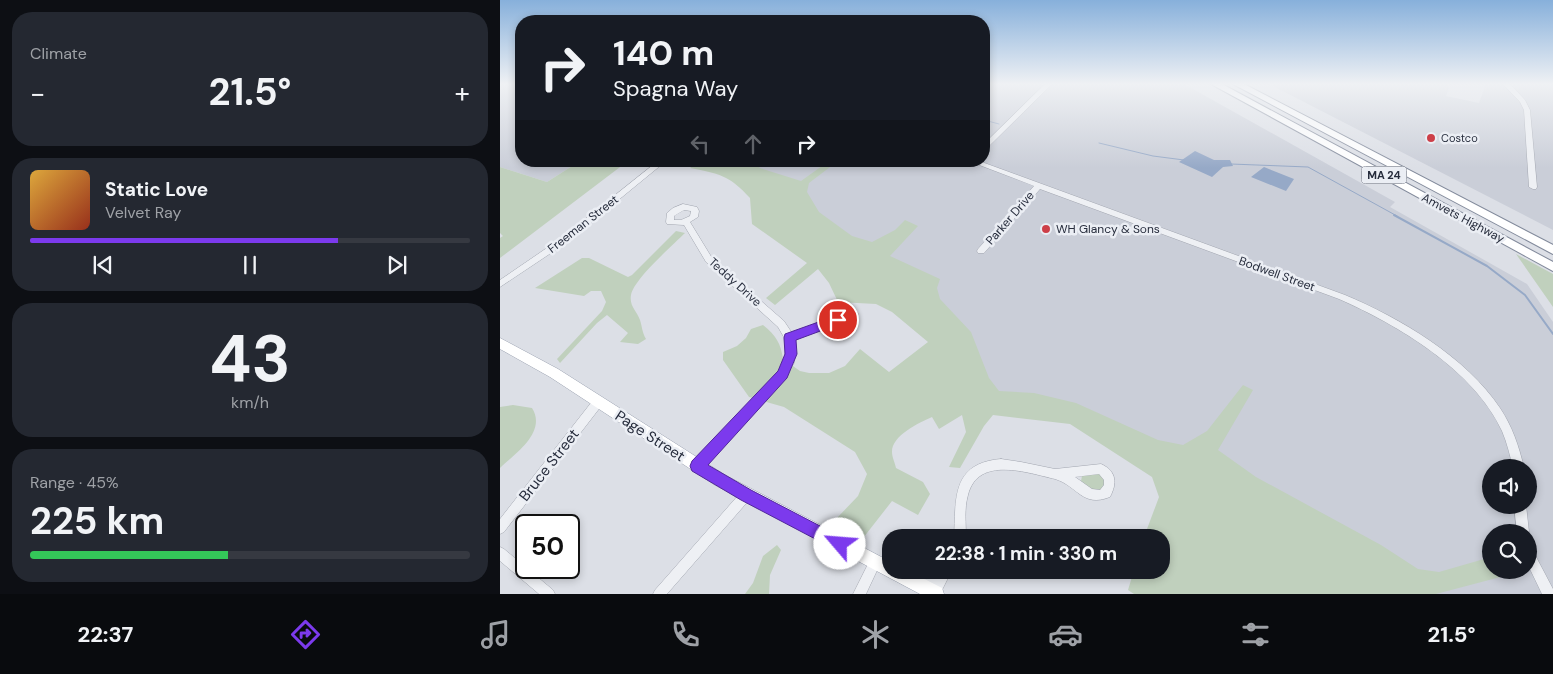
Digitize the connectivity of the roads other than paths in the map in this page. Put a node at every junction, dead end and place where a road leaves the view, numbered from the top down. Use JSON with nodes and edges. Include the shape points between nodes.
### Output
{"nodes":[{"id":1,"x":1021,"y":112,"type":"edge"},
{"id":2,"x":1266,"y":112,"type":"edge"},
{"id":3,"x":1290,"y":112,"type":"edge"},
{"id":4,"x":1527,"y":112,"type":"edge"},
{"id":5,"x":990,"y":142,"type":"edge"},
{"id":6,"x":655,"y":167,"type":"edge"},
{"id":7,"x":988,"y":167,"type":"edge"},
{"id":8,"x":1038,"y":186,"type":"junction"},
{"id":9,"x":1533,"y":188,"type":"dead end"},
{"id":10,"x":686,"y":222,"type":"dead end"},
{"id":11,"x":1553,"y":250,"type":"edge"},
{"id":12,"x":982,"y":251,"type":"dead end"},
{"id":13,"x":1553,"y":266,"type":"edge"},
{"id":14,"x":500,"y":284,"type":"edge"},
{"id":15,"x":854,"y":314,"type":"dead end"},
{"id":16,"x":790,"y":338,"type":"junction"},
{"id":17,"x":500,"y":343,"type":"edge"},
{"id":18,"x":598,"y":402,"type":"junction"},
{"id":19,"x":1516,"y":459,"type":"edge"},
{"id":20,"x":697,"y":466,"type":"junction"},
{"id":21,"x":1084,"y":470,"type":"junction"},
{"id":22,"x":1054,"y":474,"type":"junction"},
{"id":23,"x":1080,"y":487,"type":"junction"},
{"id":24,"x":746,"y":495,"type":"junction"},
{"id":25,"x":960,"y":524,"type":"junction"},
{"id":26,"x":500,"y":528,"type":"edge"},
{"id":27,"x":958,"y":529,"type":"edge"},
{"id":28,"x":960,"y":529,"type":"edge"},
{"id":29,"x":500,"y":553,"type":"edge"},
{"id":30,"x":875,"y":562,"type":"junction"},
{"id":31,"x":1537,"y":571,"type":"edge"},
{"id":32,"x":934,"y":579,"type":"edge"},
{"id":33,"x":940,"y":579,"type":"edge"},
{"id":34,"x":932,"y":592,"type":"edge"},
{"id":35,"x":549,"y":594,"type":"edge"},
{"id":36,"x":659,"y":594,"type":"edge"},
{"id":37,"x":859,"y":594,"type":"edge"},
{"id":38,"x":1549,"y":594,"type":"edge"}],
"edges":[{"from":1,"to":5,"type":"street"},
{"from":2,"to":13,"type":"highway","name":"Amvets Highway","number":"MA 24"},
{"from":3,"to":11,"type":"highway","name":"Amvets Highway","number":"MA 24"},
{"from":4,"to":9,"type":"street"},
{"from":6,"to":14,"type":"street","name":"Freeman Street","via":[[562,241]]},
{"from":7,"to":8,"type":"street","name":"Bodwell Street"},
{"from":8,"to":12,"type":"street","name":"Parker Drive"},
{"from":8,"to":19,"type":"street","name":"Bodwell Street","via":[[1342,297],[1387,318],[1446,357],[1476,384],[1506,427]]},
{"from":10,"to":16,"type":"street","name":"Teddy Drive","via":[[709,260],[781,324]]},
{"from":15,"to":16,"type":"street"},
{"from":16,"to":20,"type":"street","via":[[791,354],[783,375]]},
{"from":17,"to":18,"type":"main road","name":"Page Street"},
{"from":18,"to":20,"type":"main road","name":"Page Street"},
{"from":18,"to":26,"type":"street","name":"Bruce Street"},
{"from":20,"to":24,"type":"main road","name":"Page Street"},
{"from":21,"to":22,"type":"street"},
{"from":21,"to":23,"type":"street","via":[[1076,478]]},
{"from":21,"to":23,"type":"street","via":[[1104,472],[1110,486],[1099,496]]},
{"from":22,"to":23,"type":"street"},
{"from":22,"to":25,"type":"street","via":[[1004,464],[981,470],[968,481],[962,493]]},
{"from":24,"to":30,"type":"main road","name":"Page Street"},
{"from":24,"to":36,"type":"street"},
{"from":25,"to":27,"type":"street"},
{"from":25,"to":28,"type":"street"},
{"from":29,"to":35,"type":"street"},
{"from":30,"to":34,"type":"main road","name":"Page Street"},
{"from":30,"to":37,"type":"street"},
{"from":31,"to":38,"type":"street"},
{"from":32,"to":34,"type":"street"},
{"from":33,"to":34,"type":"street"}]}
